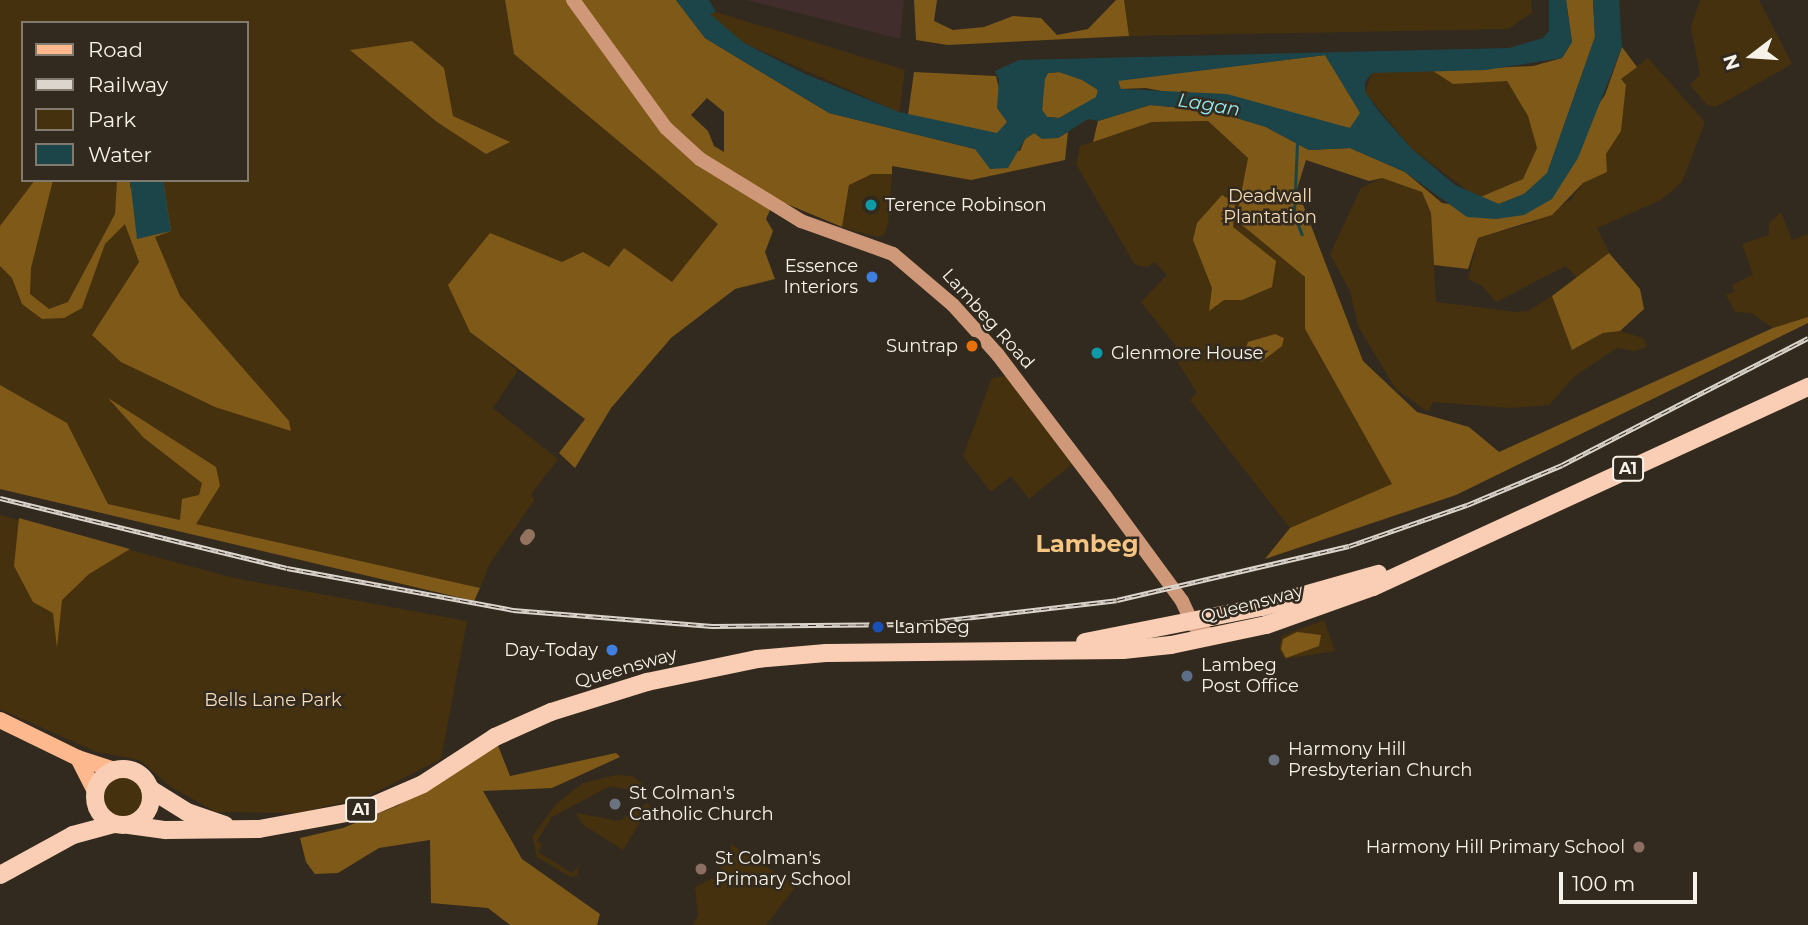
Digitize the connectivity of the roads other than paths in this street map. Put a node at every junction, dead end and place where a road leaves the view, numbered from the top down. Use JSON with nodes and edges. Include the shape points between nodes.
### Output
{"nodes":[{"id":1,"x":573,"y":0,"type":"edge"},
{"id":2,"x":1808,"y":387,"type":"edge"},
{"id":3,"x":1448,"y":551,"type":"junction"},
{"id":4,"x":1193,"y":624,"type":"junction"},
{"id":5,"x":1212,"y":636,"type":"junction"},
{"id":6,"x":1184,"y":643,"type":"junction"},
{"id":7,"x":1055,"y":648,"type":"junction"},
{"id":8,"x":0,"y":720,"type":"edge"},
{"id":9,"x":78,"y":758,"type":"junction"},
{"id":10,"x":115,"y":770,"type":"junction"},
{"id":11,"x":150,"y":789,"type":"junction"},
{"id":12,"x":95,"y":798,"type":"junction"},
{"id":13,"x":121,"y":825,"type":"junction"},
{"id":14,"x":234,"y":829,"type":"junction"},
{"id":15,"x":73,"y":835,"type":"junction"},
{"id":16,"x":0,"y":875,"type":"edge"}],
"edges":[{"from":1,"to":4,"type":"main road","name":"Lambeg Road","via":[[666,128],[700,159],[800,221],[893,254],[953,304],[1046,417],[1181,601]]},
{"from":2,"to":3,"type":"highway","name":"Queensway","number":"A1"},
{"from":3,"to":4,"type":"highway","name":"Queensway","number":"A1","via":[[1330,589]]},
{"from":3,"to":5,"type":"highway","name":"Queensway","number":"A1","via":[[1305,613]]},
{"from":4,"to":5,"type":"main road"},
{"from":4,"to":6,"type":"main road"},
{"from":4,"to":7,"type":"highway","name":"Queensway","number":"A1"},
{"from":5,"to":6,"type":"highway","name":"Queensway","number":"A1"},
{"from":6,"to":7,"type":"highway","name":"Queensway","number":"A1","via":[[1123,650]]},
{"from":7,"to":14,"type":"highway","name":"Queensway","number":"A1","via":[[794,654],[684,672],[530,720],[424,784],[363,810],[294,826]]},
{"from":8,"to":9,"type":"main road","number":"A1"},
{"from":9,"to":10,"type":"main road","number":"A1"},
{"from":9,"to":12,"type":"main road"},
{"from":10,"to":11,"type":"highway","number":"A1","via":[[132,771]]},
{"from":10,"to":12,"type":"highway","via":[[102,778]]},
{"from":11,"to":13,"type":"highway","via":[[149,808]]},
{"from":11,"to":14,"type":"highway","name":"Queensway","number":"A1","via":[[187,812]]},
{"from":12,"to":13,"type":"highway"},
{"from":12,"to":15,"type":"highway"},
{"from":13,"to":14,"type":"highway","name":"Queensway","number":"A1"},
{"from":13,"to":15,"type":"highway"},
{"from":15,"to":16,"type":"highway"}]}
